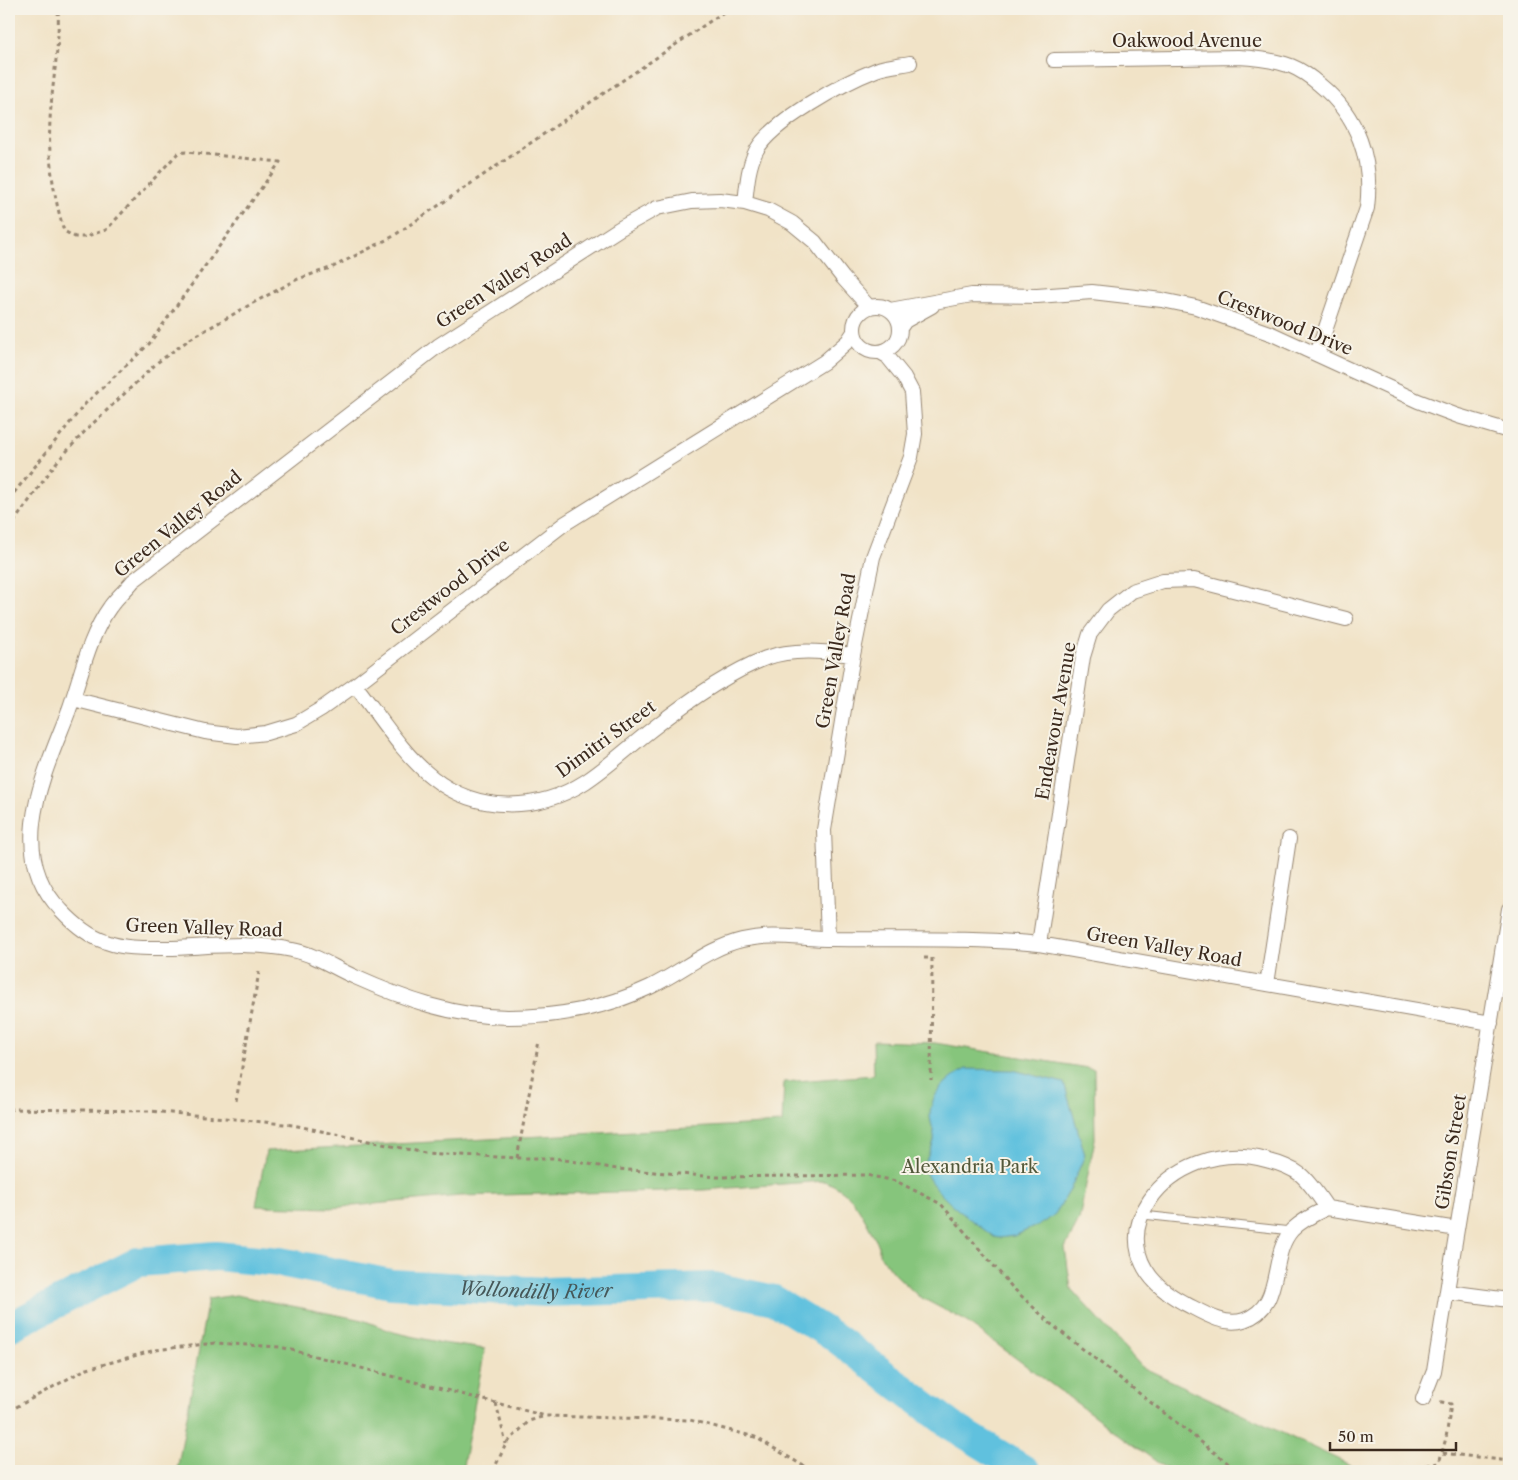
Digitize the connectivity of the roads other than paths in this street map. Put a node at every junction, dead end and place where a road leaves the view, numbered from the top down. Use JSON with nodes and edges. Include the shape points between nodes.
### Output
{"nodes":[{"id":1,"x":1054,"y":60,"type":"dead end"},
{"id":2,"x":910,"y":63,"type":"dead end"},
{"id":3,"x":744,"y":203,"type":"junction"},
{"id":4,"x":842,"y":278,"type":"junction"},
{"id":5,"x":946,"y":299,"type":"junction"},
{"id":6,"x":869,"y":307,"type":"junction"},
{"id":7,"x":890,"y":310,"type":"junction"},
{"id":8,"x":858,"y":317,"type":"junction"},
{"id":9,"x":854,"y":332,"type":"junction"},
{"id":10,"x":899,"y":334,"type":"junction"},
{"id":11,"x":863,"y":346,"type":"junction"},
{"id":12,"x":880,"y":352,"type":"junction"},
{"id":13,"x":1317,"y":354,"type":"junction"},
{"id":14,"x":824,"y":362,"type":"junction"},
{"id":15,"x":904,"y":377,"type":"junction"},
{"id":16,"x":1509,"y":431,"type":"edge"},
{"id":17,"x":1346,"y":619,"type":"dead end"},
{"id":18,"x":853,"y":655,"type":"junction"},
{"id":19,"x":355,"y":685,"type":"junction"},
{"id":20,"x":73,"y":699,"type":"junction"},
{"id":21,"x":1289,"y":839,"type":"dead end"},
{"id":22,"x":1509,"y":908,"type":"edge"},
{"id":23,"x":828,"y":939,"type":"junction"},
{"id":24,"x":1039,"y":944,"type":"junction"},
{"id":25,"x":1267,"y":984,"type":"junction"},
{"id":26,"x":1491,"y":1023,"type":"junction"},
{"id":27,"x":1327,"y":1208,"type":"junction"},
{"id":28,"x":1142,"y":1215,"type":"junction"},
{"id":29,"x":1457,"y":1229,"type":"junction"},
{"id":30,"x":1291,"y":1231,"type":"junction"},
{"id":31,"x":1448,"y":1292,"type":"junction"},
{"id":32,"x":1509,"y":1300,"type":"edge"},
{"id":33,"x":1423,"y":1399,"type":"road end"}],
"edges":[{"from":1,"to":13,"type":"street","name":"Oakwood Avenue","via":[[1267,59],[1293,66],[1332,94],[1349,115],[1360,139],[1368,164],[1369,188],[1367,208]]},
{"from":2,"to":3,"type":"street","via":[[878,70],[848,83],[774,128],[757,150],[749,171]]},
{"from":3,"to":4,"type":"street","name":"Green Valley Road","via":[[768,210],[792,223],[815,242]]},
{"from":3,"to":20,"type":"street","name":"Green Valley Road","via":[[692,201],[657,208],[438,346],[133,581],[109,607]]},
{"from":4,"to":6,"type":"street","name":"Green Valley Road"},
{"from":4,"to":8,"type":"street","name":"Green Valley Road"},
{"from":5,"to":7,"type":"street","name":"Crestwood Drive"},
{"from":5,"to":10,"type":"street","name":"Crestwood Drive","via":[[905,321]]},
{"from":5,"to":13,"type":"street","name":"Crestwood Drive","via":[[972,295],[1129,294],[1196,307]]},
{"from":6,"to":7,"type":"street"},
{"from":6,"to":8,"type":"street"},
{"from":7,"to":10,"type":"street","via":[[895,314]]},
{"from":8,"to":9,"type":"street"},
{"from":9,"to":11,"type":"street"},
{"from":9,"to":14,"type":"street","name":"Crestwood Drive"},
{"from":10,"to":12,"type":"street","via":[[886,350]]},
{"from":10,"to":15,"type":"street","name":"Green Valley Road"},
{"from":11,"to":12,"type":"street"},
{"from":11,"to":14,"type":"street","name":"Crestwood Drive"},
{"from":12,"to":15,"type":"street","name":"Green Valley Road"},
{"from":13,"to":16,"type":"street","name":"Crestwood Drive","via":[[1418,401]]},
{"from":14,"to":19,"type":"street","name":"Crestwood Drive","via":[[564,524]]},
{"from":15,"to":18,"type":"street","name":"Green Valley Road","via":[[912,392],[914,410],[915,434],[911,457],[873,556]]},
{"from":17,"to":24,"type":"street","name":"Endeavour Avenue","via":[[1194,580],[1163,581],[1132,591],[1108,610],[1090,634],[1083,657]]},
{"from":18,"to":19,"type":"street","name":"Dimitri Street","via":[[792,652],[742,668],[653,728],[586,782],[561,795],[535,803],[512,805],[483,802],[456,793],[432,777]]},
{"from":18,"to":23,"type":"street","name":"Green Valley Road","via":[[824,830]]},
{"from":19,"to":20,"type":"street","name":"Crestwood Drive","via":[[296,724],[266,733],[237,736],[205,732]]},
{"from":20,"to":23,"type":"street","name":"Green Valley Road","via":[[42,781],[33,813],[31,845],[38,873],[51,900],[77,927],[105,942],[138,948],[267,946],[293,950],[427,1006],[507,1017],[579,1010],[616,1000],[648,988],[705,954],[738,941],[767,935]]},
{"from":21,"to":25,"type":"street"},
{"from":22,"to":26,"type":"street","name":"Gibson Street"},
{"from":23,"to":24,"type":"street","name":"Green Valley Road","via":[[966,938]]},
{"from":24,"to":25,"type":"street","name":"Green Valley Road"},
{"from":25,"to":26,"type":"street","name":"Green Valley Road"},
{"from":26,"to":29,"type":"street","name":"Gibson Street"},
{"from":27,"to":28,"type":"street","via":[[1300,1174],[1255,1156],[1233,1155],[1208,1158],[1169,1179],[1156,1192]]},
{"from":27,"to":29,"type":"street"},
{"from":27,"to":30,"type":"street","via":[[1305,1219]]},
{"from":28,"to":30,"type":"lane"},
{"from":28,"to":30,"type":"street","via":[[1137,1240],[1140,1257],[1156,1284],[1169,1295],[1203,1313],[1230,1321],[1244,1320],[1267,1303],[1278,1260]]},
{"from":29,"to":31,"type":"street","name":"Gibson Street"},
{"from":31,"to":32,"type":"street"},
{"from":31,"to":33,"type":"street","name":"Gibson Street","via":[[1434,1371]]}]}
